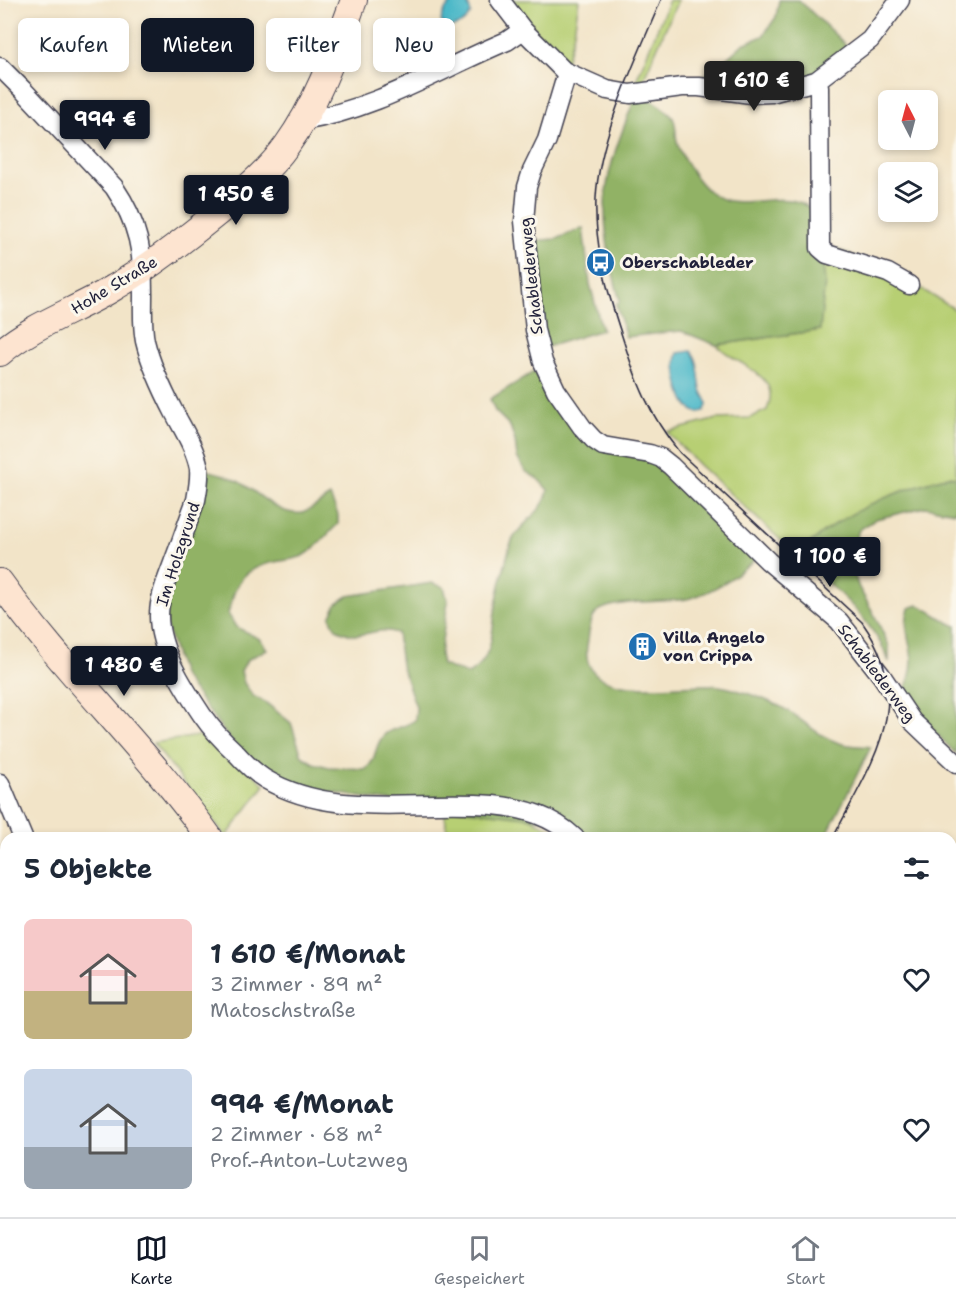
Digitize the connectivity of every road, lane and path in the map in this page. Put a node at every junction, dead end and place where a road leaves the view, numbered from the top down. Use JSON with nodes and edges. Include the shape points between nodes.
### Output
{"nodes":[{"id":1,"x":354,"y":0,"type":"edge"},
{"id":2,"x":500,"y":0,"type":"edge"},
{"id":3,"x":900,"y":0,"type":"edge"},
{"id":4,"x":523,"y":30,"type":"junction"},
{"id":5,"x":0,"y":68,"type":"edge"},
{"id":6,"x":567,"y":73,"type":"junction"},
{"id":7,"x":816,"y":81,"type":"junction"},
{"id":8,"x":302,"y":122,"type":"junction"},
{"id":9,"x":142,"y":270,"type":"junction"},
{"id":10,"x":909,"y":285,"type":"dead end"},
{"id":11,"x":0,"y":353,"type":"edge"},
{"id":12,"x":0,"y":582,"type":"edge"},
{"id":13,"x":956,"y":764,"type":"edge"},
{"id":14,"x":0,"y":783,"type":"edge"},
{"id":15,"x":20,"y":832,"type":"edge"},
{"id":16,"x":205,"y":832,"type":"edge"},
{"id":17,"x":567,"y":832,"type":"edge"}],
"edges":[{"from":1,"to":8,"type":"main road","name":"Hohe Straße"},
{"from":2,"to":4,"type":"street"},
{"from":3,"to":7,"type":"street","via":[[870,40]]},
{"from":4,"to":6,"type":"street"},
{"from":4,"to":8,"type":"street","via":[[371,103]]},
{"from":5,"to":9,"type":"street","name":"Im Holzgrund","via":[[114,187],[139,237]]},
{"from":6,"to":7,"type":"street","via":[[623,94],[699,87],[771,93]]},
{"from":6,"to":13,"type":"street","name":"Schablederweg","via":[[524,204],[535,330],[556,390],[594,440],[603,446],[661,458],[768,561],[839,621],[912,721]]},
{"from":7,"to":10,"type":"street","via":[[820,248],[888,273]]},
{"from":8,"to":9,"type":"main road","name":"Hohe Straße","via":[[285,148],[248,186]]},
{"from":9,"to":11,"type":"main road","name":"Hohe Straße"},
{"from":9,"to":17,"type":"street","name":"Im Holzgrund","via":[[145,341],[199,469],[196,500],[160,599],[159,618],[171,661],[205,719],[264,779],[308,797],[356,804],[511,807],[536,813]]},
{"from":12,"to":16,"type":"main road"},
{"from":14,"to":15,"type":"street"}]}
